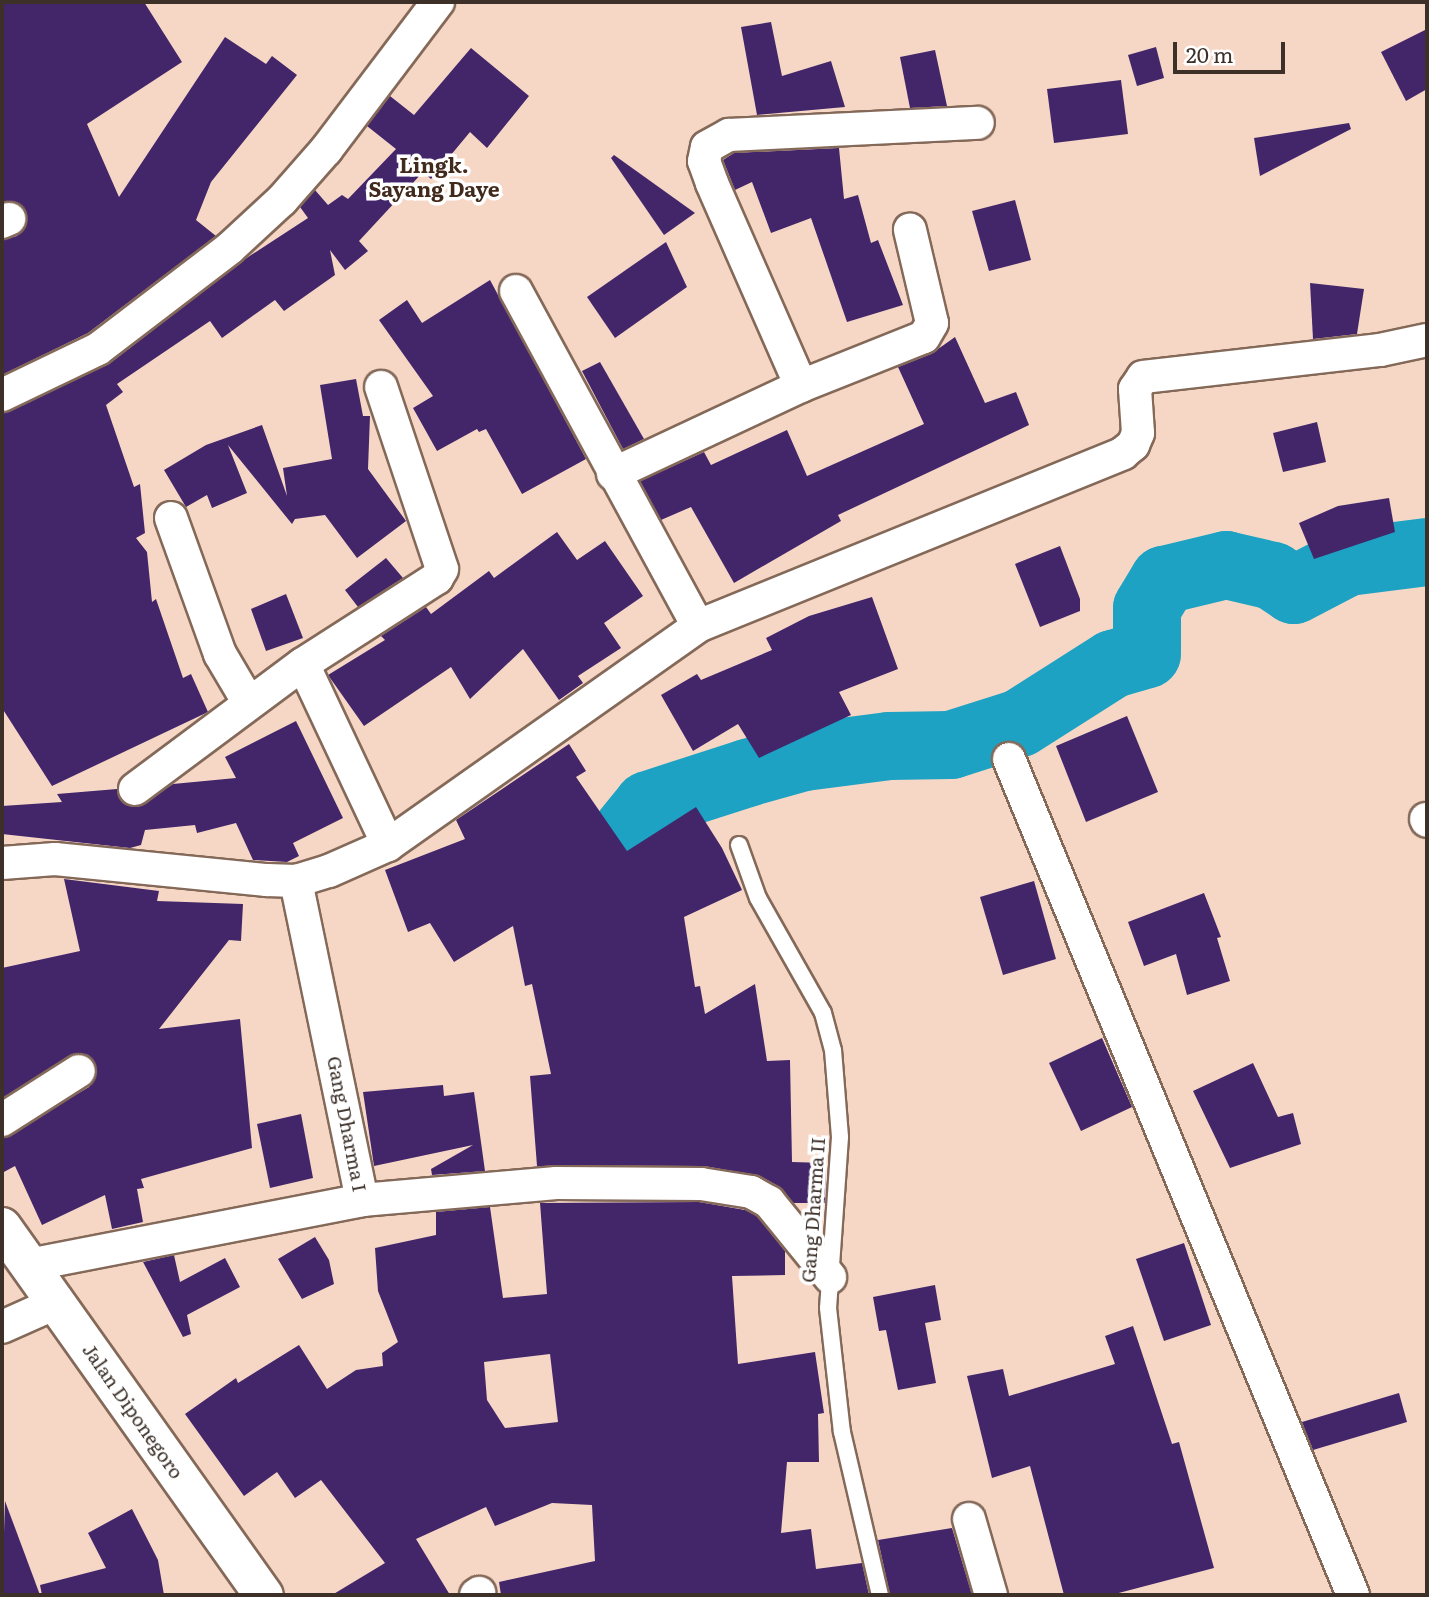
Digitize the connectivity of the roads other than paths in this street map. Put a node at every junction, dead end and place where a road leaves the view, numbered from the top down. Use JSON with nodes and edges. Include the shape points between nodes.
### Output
{"nodes":[{"id":1,"x":438,"y":2,"type":"edge"},
{"id":2,"x":978,"y":123,"type":"dead end"},
{"id":3,"x":910,"y":230,"type":"dead end"},
{"id":4,"x":516,"y":291,"type":"dead end"},
{"id":5,"x":1427,"y":340,"type":"edge"},
{"id":6,"x":801,"y":386,"type":"junction"},
{"id":7,"x":381,"y":387,"type":"dead end"},
{"id":8,"x":2,"y":395,"type":"edge"},
{"id":9,"x":612,"y":474,"type":"junction"},
{"id":10,"x":171,"y":518,"type":"dead end"},
{"id":11,"x":698,"y":626,"type":"junction"},
{"id":12,"x":303,"y":664,"type":"junction"},
{"id":13,"x":249,"y":703,"type":"junction"},
{"id":14,"x":1009,"y":758,"type":"dead end"},
{"id":15,"x":135,"y":789,"type":"dead end"},
{"id":16,"x":388,"y":845,"type":"junction"},
{"id":17,"x":739,"y":845,"type":"dead end"},
{"id":18,"x":2,"y":863,"type":"edge"},
{"id":19,"x":296,"y":881,"type":"junction"},
{"id":20,"x":79,"y":1070,"type":"dead end"},
{"id":21,"x":2,"y":1120,"type":"edge"},
{"id":22,"x":362,"y":1200,"type":"junction"},
{"id":23,"x":2,"y":1227,"type":"edge"},
{"id":24,"x":29,"y":1265,"type":"junction"},
{"id":25,"x":830,"y":1278,"type":"junction"},
{"id":26,"x":58,"y":1302,"type":"junction"},
{"id":27,"x":2,"y":1327,"type":"edge"},
{"id":28,"x":969,"y":1518,"type":"dead end"},
{"id":29,"x":264,"y":1595,"type":"edge"},
{"id":30,"x":880,"y":1595,"type":"edge"},
{"id":31,"x":991,"y":1595,"type":"edge"},
{"id":32,"x":1353,"y":1595,"type":"edge"}],
"edges":[{"from":1,"to":8,"type":"street","via":[[326,150],[282,200],[230,248],[97,349]]},
{"from":2,"to":6,"type":"street","via":[[729,135],[707,147],[704,161],[712,183]]},
{"from":3,"to":6,"type":"street","via":[[932,323],[928,331],[907,348]]},
{"from":4,"to":9,"type":"street"},
{"from":5,"to":11,"type":"street","via":[[1380,350],[1143,377],[1135,389],[1138,433],[1133,446],[1123,453]]},
{"from":6,"to":9,"type":"street"},
{"from":7,"to":12,"type":"street","via":[[442,569],[437,578]]},
{"from":9,"to":11,"type":"street"},
{"from":10,"to":13,"type":"street","via":[[220,654]]},
{"from":11,"to":16,"type":"street"},
{"from":12,"to":13,"type":"street"},
{"from":12,"to":16,"type":"street"},
{"from":13,"to":15,"type":"street"},
{"from":14,"to":32,"type":"street"},
{"from":16,"to":19,"type":"street"},
{"from":17,"to":25,"type":"lane","name":"Gang Dharma II","via":[[758,898],[823,1013],[833,1050],[840,1137]]},
{"from":18,"to":19,"type":"street","via":[[55,859]]},
{"from":19,"to":22,"type":"street","name":"Gang Dharma I"},
{"from":20,"to":21,"type":"street"},
{"from":22,"to":24,"type":"street","name":"Gang Dharma I"},
{"from":22,"to":25,"type":"street","via":[[556,1184],[701,1184],[751,1192],[769,1202]]},
{"from":23,"to":24,"type":"main road","name":"Jalan Diponegoro"},
{"from":24,"to":26,"type":"main road","name":"Jalan Diponegoro"},
{"from":25,"to":30,"type":"lane","name":"Gang Dharma II","via":[[828,1308],[842,1432]]},
{"from":26,"to":27,"type":"street"},
{"from":26,"to":29,"type":"main road","name":"Jalan Diponegoro"},
{"from":28,"to":31,"type":"street"}]}
